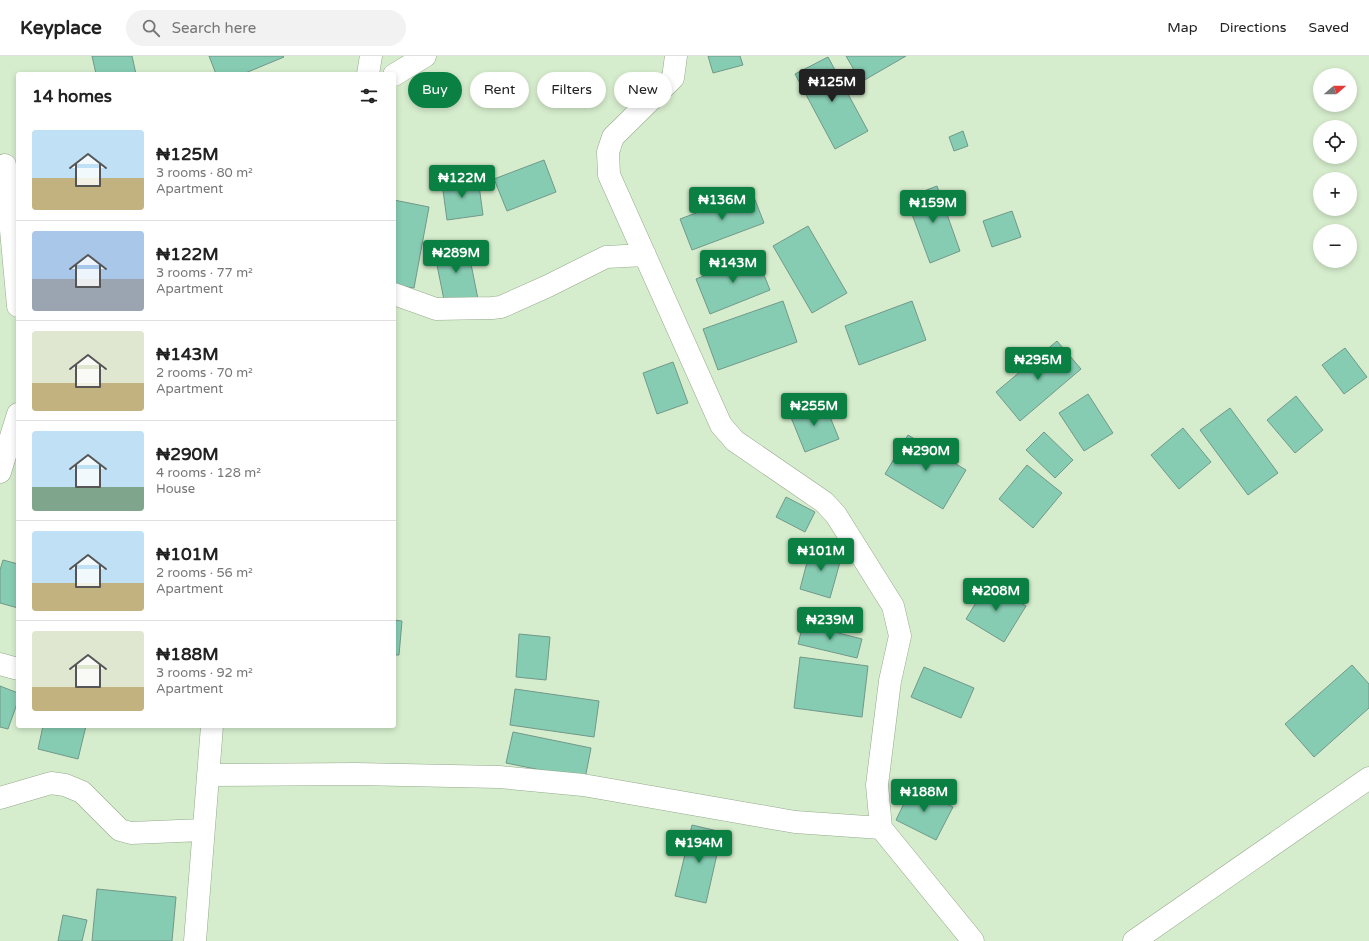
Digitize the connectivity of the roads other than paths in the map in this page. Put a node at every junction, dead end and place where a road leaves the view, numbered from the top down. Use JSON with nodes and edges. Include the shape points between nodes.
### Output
{"nodes":[{"id":1,"x":371,"y":56,"type":"edge"},
{"id":2,"x":425,"y":56,"type":"edge"},
{"id":3,"x":676,"y":56,"type":"edge"},
{"id":4,"x":368,"y":72,"type":"edge"},
{"id":5,"x":396,"y":74,"type":"edge"},
{"id":6,"x":8,"y":164,"type":"edge"},
{"id":7,"x":645,"y":255,"type":"junction"},
{"id":8,"x":16,"y":278,"type":"edge"},
{"id":9,"x":396,"y":295,"type":"edge"},
{"id":10,"x":16,"y":420,"type":"edge"},
{"id":11,"x":0,"y":472,"type":"edge"},
{"id":12,"x":0,"y":664,"type":"edge"},
{"id":13,"x":16,"y":668,"type":"edge"},
{"id":14,"x":212,"y":728,"type":"edge"},
{"id":15,"x":208,"y":775,"type":"junction"},
{"id":16,"x":1369,"y":778,"type":"edge"},
{"id":17,"x":0,"y":798,"type":"edge"},
{"id":18,"x":881,"y":828,"type":"junction"},
{"id":19,"x":203,"y":830,"type":"junction"},
{"id":20,"x":195,"y":941,"type":"edge"},
{"id":21,"x":973,"y":941,"type":"edge"},
{"id":22,"x":1134,"y":941,"type":"edge"}],
"edges":[{"from":1,"to":4,"type":"street"},
{"from":2,"to":5,"type":"street"},
{"from":3,"to":7,"type":"street","via":[[673,78],[613,137],[608,152],[609,175]]},
{"from":6,"to":8,"type":"street"},
{"from":7,"to":9,"type":"street","via":[[606,257],[501,307],[436,309]]},
{"from":7,"to":18,"type":"street","via":[[721,425],[735,441],[824,502],[836,515],[893,606],[900,636],[890,681],[878,785]]},
{"from":10,"to":11,"type":"street"},
{"from":12,"to":13,"type":"street"},
{"from":14,"to":15,"type":"street"},
{"from":15,"to":18,"type":"street","via":[[499,776],[583,785],[795,822]]},
{"from":15,"to":19,"type":"street"},
{"from":16,"to":22,"type":"street"},
{"from":17,"to":19,"type":"street","via":[[51,783],[65,785],[82,792],[120,830]]},
{"from":18,"to":21,"type":"street"},
{"from":19,"to":20,"type":"street"}]}
